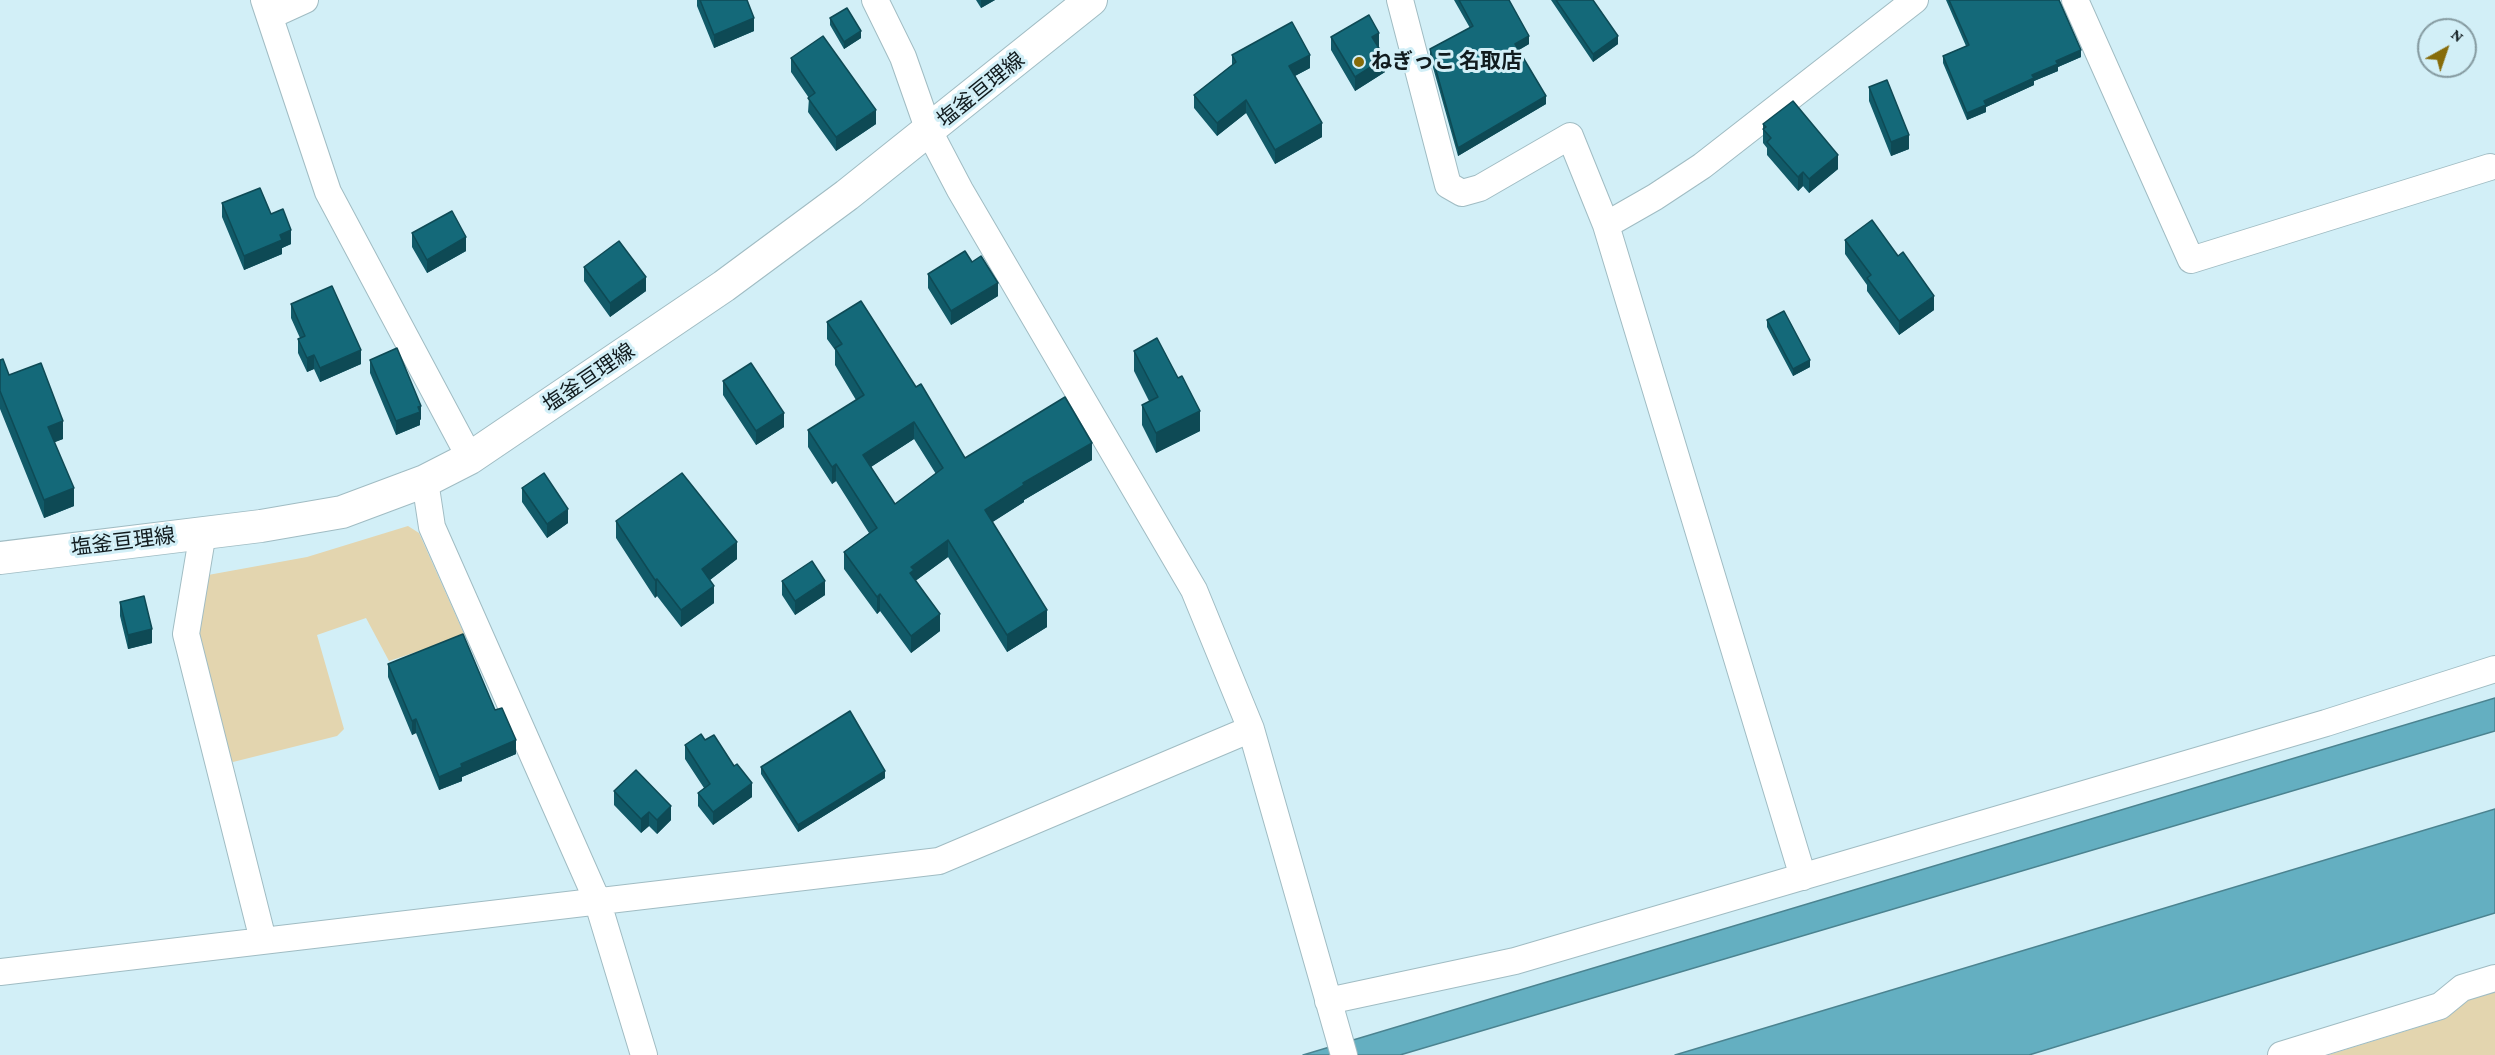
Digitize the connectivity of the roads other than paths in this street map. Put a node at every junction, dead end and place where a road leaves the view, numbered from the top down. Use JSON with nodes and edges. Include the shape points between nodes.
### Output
{"nodes":[{"id":1,"x":305,"y":0,"type":"edge"},
{"id":2,"x":875,"y":0,"type":"edge"},
{"id":3,"x":1091,"y":0,"type":"edge"},
{"id":4,"x":1400,"y":0,"type":"edge"},
{"id":5,"x":1915,"y":0,"type":"edge"},
{"id":6,"x":2075,"y":0,"type":"edge"},
{"id":7,"x":267,"y":8,"type":"edge"},
{"id":8,"x":929,"y":131,"type":"junction"},
{"id":9,"x":2490,"y":167,"type":"dead end"},
{"id":10,"x":1606,"y":225,"type":"junction"},
{"id":11,"x":470,"y":458,"type":"junction"},
{"id":12,"x":425,"y":481,"type":"junction"},
{"id":13,"x":202,"y":532,"type":"junction"},
{"id":14,"x":0,"y":558,"type":"edge"},
{"id":15,"x":2495,"y":669,"type":"edge"},
{"id":16,"x":1251,"y":729,"type":"junction"},
{"id":17,"x":1803,"y":877,"type":"junction"},
{"id":18,"x":597,"y":900,"type":"junction"},
{"id":19,"x":263,"y":940,"type":"junction"},
{"id":20,"x":0,"y":972,"type":"edge"},
{"id":21,"x":2495,"y":978,"type":"edge"},
{"id":22,"x":1330,"y":1006,"type":"junction"},
{"id":23,"x":644,"y":1055,"type":"edge"},
{"id":24,"x":1344,"y":1055,"type":"edge"},
{"id":25,"x":2281,"y":1055,"type":"edge"}],
"edges":[{"from":1,"to":7,"type":"street"},
{"from":2,"to":8,"type":"street","via":[[903,57]]},
{"from":3,"to":8,"type":"main road","name":"塩釜亘理線"},
{"from":4,"to":10,"type":"street","via":[[1448,185],[1462,193],[1480,188],[1570,136]]},
{"from":5,"to":10,"type":"street","via":[[1702,166]]},
{"from":6,"to":9,"type":"street","via":[[2192,260]]},
{"from":7,"to":11,"type":"street","via":[[328,192]]},
{"from":8,"to":11,"type":"main road","name":"塩釜亘理線","via":[[724,286]]},
{"from":8,"to":16,"type":"street","via":[[1194,590]]},
{"from":10,"to":17,"type":"street"},
{"from":11,"to":12,"type":"main road","name":"塩釜亘理線"},
{"from":12,"to":13,"type":"main road","name":"塩釜亘理線","via":[[342,512]]},
{"from":12,"to":18,"type":"street","via":[[432,527]]},
{"from":13,"to":14,"type":"main road","name":"塩釜亘理線"},
{"from":13,"to":19,"type":"street","via":[[186,634]]},
{"from":15,"to":17,"type":"street"},
{"from":16,"to":18,"type":"street","via":[[939,861]]},
{"from":16,"to":22,"type":"street"},
{"from":17,"to":22,"type":"street","via":[[1515,961]]},
{"from":18,"to":19,"type":"street"},
{"from":18,"to":23,"type":"street"},
{"from":19,"to":20,"type":"street"},
{"from":21,"to":25,"type":"street","via":[[2462,988],[2440,1006]]},
{"from":22,"to":24,"type":"street"}]}
